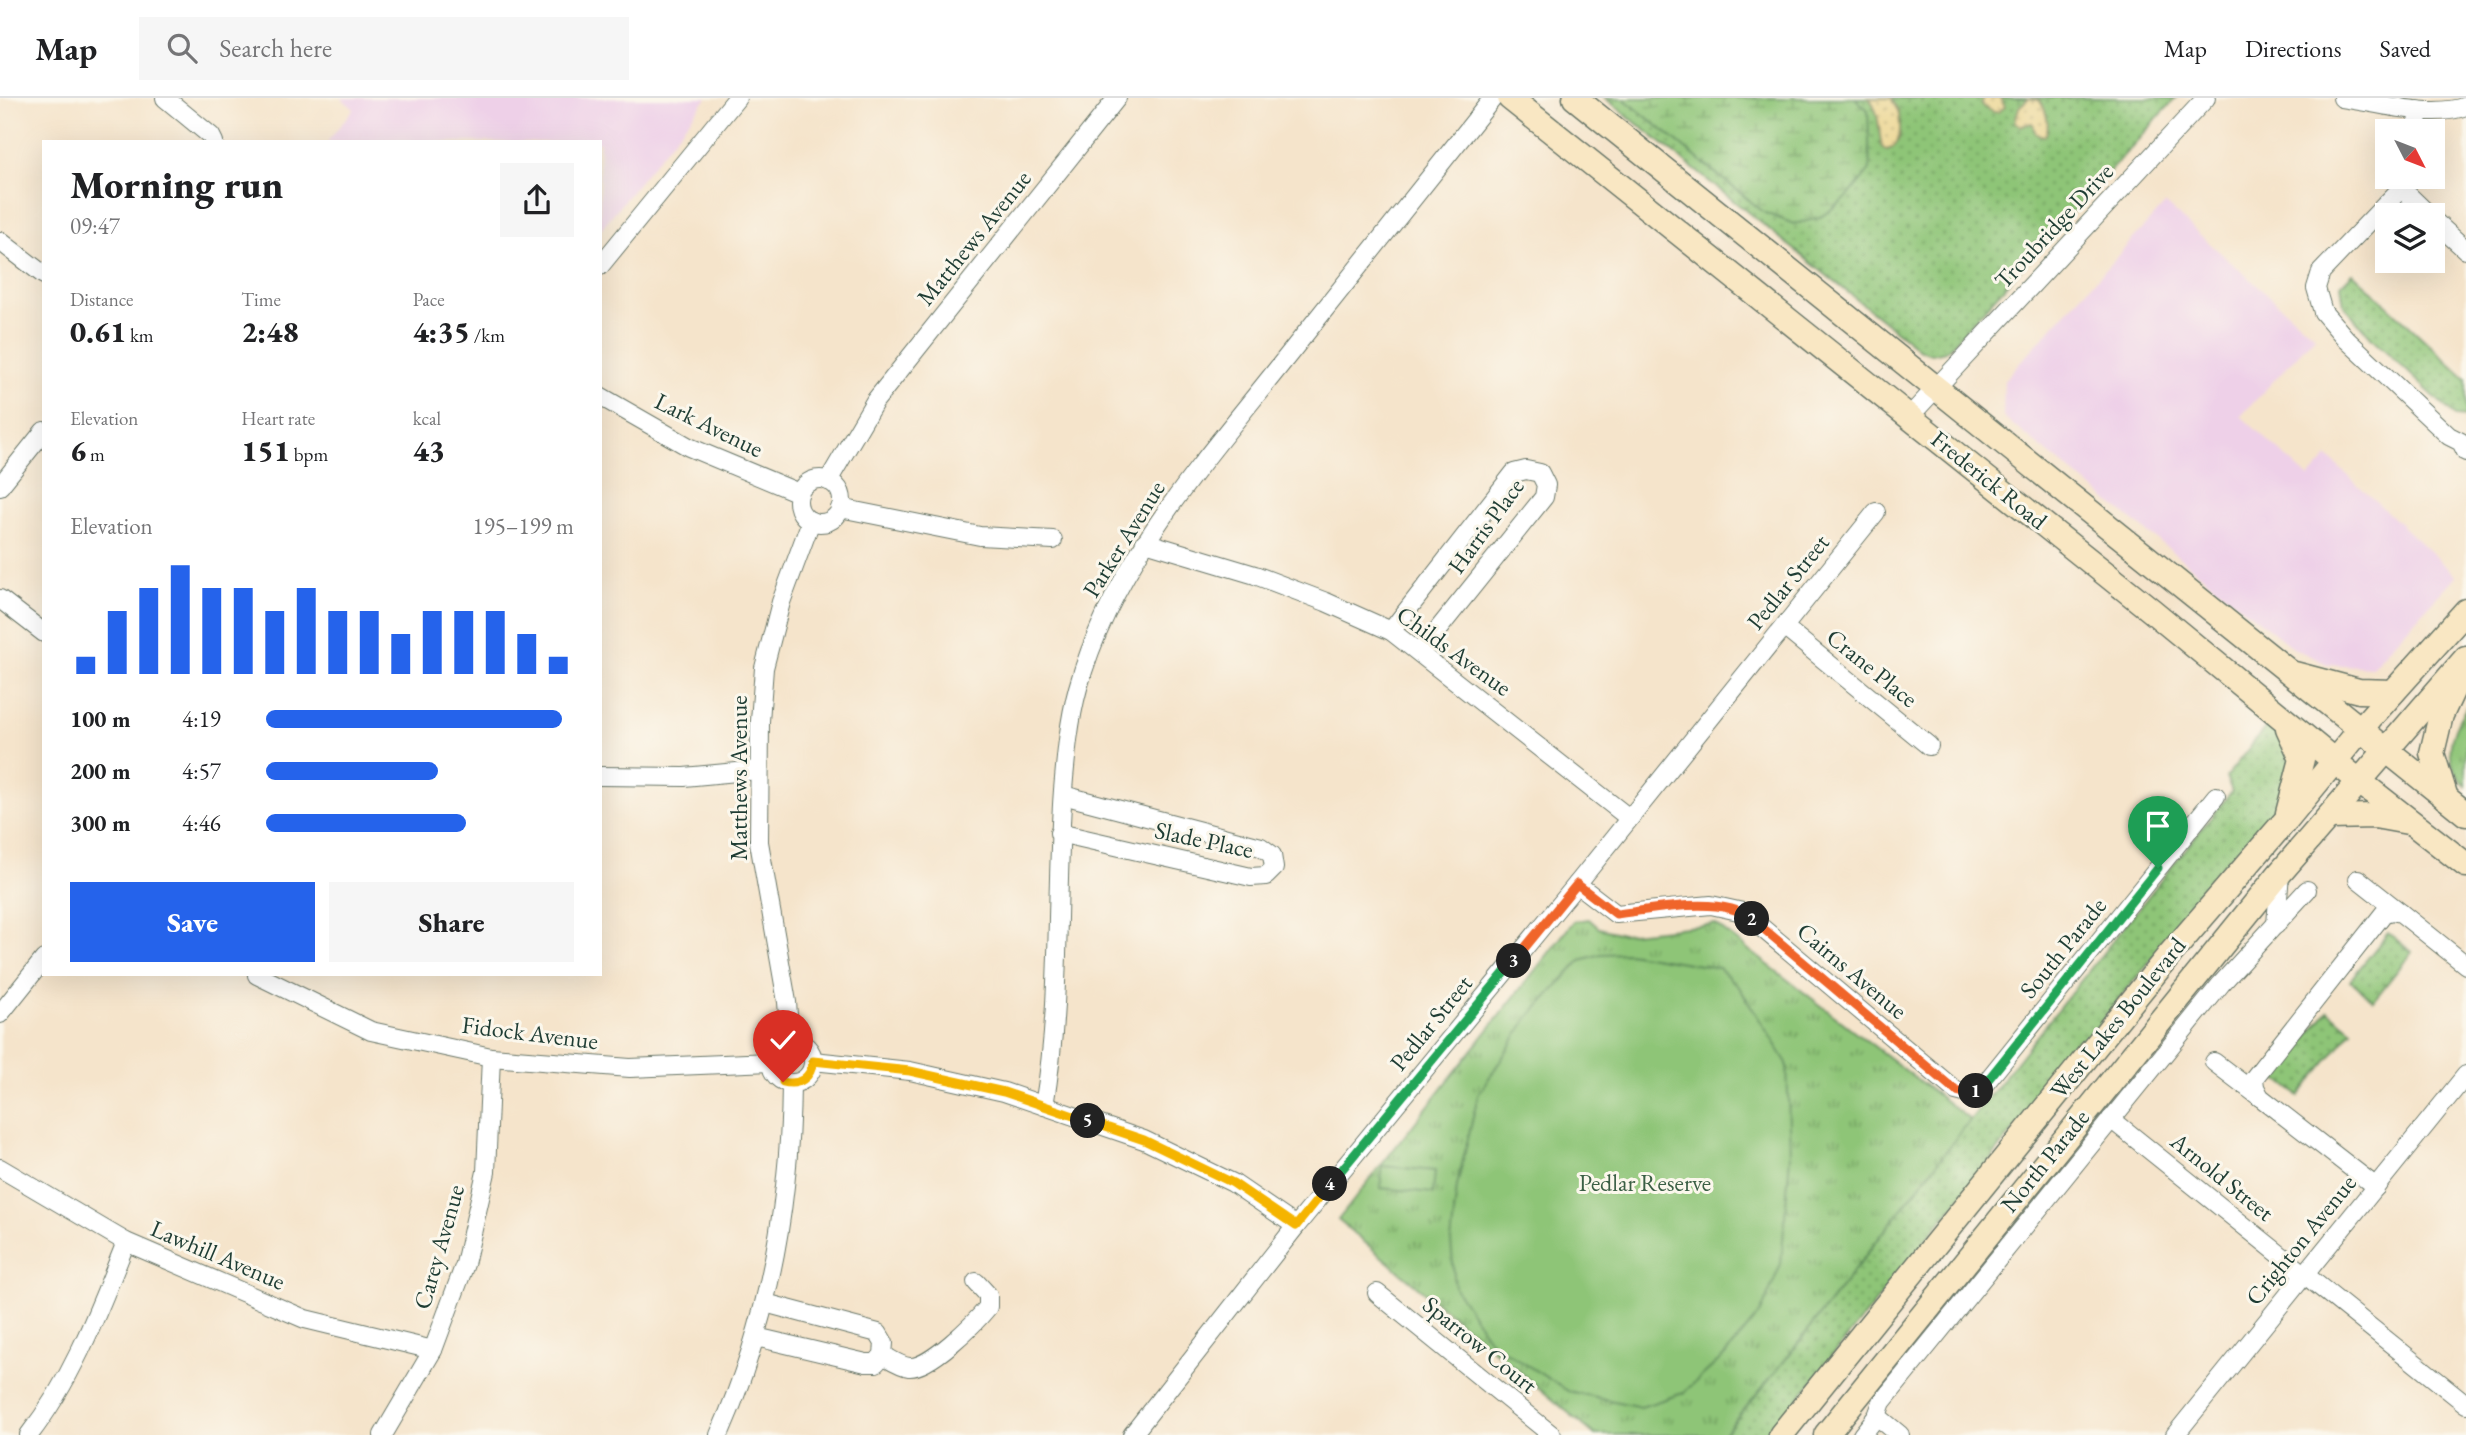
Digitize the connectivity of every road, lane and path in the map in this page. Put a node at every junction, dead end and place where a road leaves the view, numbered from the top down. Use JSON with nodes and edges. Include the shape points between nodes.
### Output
{"nodes":[{"id":1,"x":165,"y":98,"type":"edge"},
{"id":2,"x":737,"y":98,"type":"edge"},
{"id":3,"x":1117,"y":98,"type":"edge"},
{"id":4,"x":1493,"y":98,"type":"edge"},
{"id":5,"x":1510,"y":98,"type":"edge"},
{"id":6,"x":1575,"y":98,"type":"edge"},
{"id":7,"x":2206,"y":98,"type":"edge"},
{"id":8,"x":2342,"y":98,"type":"edge"},
{"id":9,"x":2466,"y":107,"type":"edge"},
{"id":10,"x":2418,"y":110,"type":"junction"},
{"id":11,"x":2418,"y":119,"type":"edge"},
{"id":12,"x":213,"y":140,"type":"edge"},
{"id":13,"x":2401,"y":189,"type":"edge"},
{"id":14,"x":2445,"y":231,"type":"edge"},
{"id":15,"x":0,"y":241,"type":"edge"},
{"id":16,"x":2466,"y":250,"type":"edge"},
{"id":17,"x":602,"y":264,"type":"edge"},
{"id":18,"x":42,"y":273,"type":"edge"},
{"id":19,"x":1937,"y":387,"type":"junction"},
{"id":20,"x":602,"y":397,"type":"edge"},
{"id":21,"x":1909,"y":417,"type":"junction"},
{"id":22,"x":42,"y":433,"type":"edge"},
{"id":23,"x":2464,"y":445,"type":"edge"},
{"id":24,"x":828,"y":481,"type":"junction"},
{"id":25,"x":0,"y":485,"type":"edge"},
{"id":26,"x":799,"y":493,"type":"junction"},
{"id":27,"x":840,"y":508,"type":"junction"},
{"id":28,"x":1876,"y":512,"type":"dead end"},
{"id":29,"x":811,"y":521,"type":"junction"},
{"id":30,"x":1053,"y":540,"type":"dead end"},
{"id":31,"x":1145,"y":542,"type":"junction"},
{"id":32,"x":0,"y":599,"type":"edge"},
{"id":33,"x":2466,"y":611,"type":"edge"},
{"id":34,"x":1784,"y":627,"type":"junction"},
{"id":35,"x":42,"y":631,"type":"edge"},
{"id":36,"x":1391,"y":631,"type":"junction"},
{"id":37,"x":1420,"y":652,"type":"junction"},
{"id":38,"x":2466,"y":659,"type":"edge"},
{"id":39,"x":2288,"y":672,"type":"junction"},
{"id":40,"x":2393,"y":692,"type":"junction"},
{"id":41,"x":2285,"y":721,"type":"junction"},
{"id":42,"x":2361,"y":730,"type":"junction"},
{"id":43,"x":1929,"y":746,"type":"dead end"},
{"id":44,"x":2386,"y":751,"type":"junction"},
{"id":45,"x":2335,"y":762,"type":"junction"},
{"id":46,"x":758,"y":770,"type":"junction"},
{"id":47,"x":602,"y":776,"type":"edge"},
{"id":48,"x":2360,"y":782,"type":"junction"},
{"id":49,"x":1063,"y":794,"type":"junction"},
{"id":50,"x":2216,"y":796,"type":"dead end"},
{"id":51,"x":2446,"y":798,"type":"junction"},
{"id":52,"x":2466,"y":814,"type":"edge"},
{"id":53,"x":2329,"y":817,"type":"junction"},
{"id":54,"x":1629,"y":818,"type":"junction"},
{"id":55,"x":2286,"y":820,"type":"junction"},
{"id":56,"x":2413,"y":823,"type":"junction"},
{"id":57,"x":1059,"y":833,"type":"junction"},
{"id":58,"x":2466,"y":865,"type":"edge"},
{"id":59,"x":2280,"y":873,"type":"junction"},
{"id":60,"x":2358,"y":879,"type":"dead end"},
{"id":61,"x":1577,"y":884,"type":"junction"},
{"id":62,"x":2307,"y":891,"type":"dead end"},
{"id":63,"x":2401,"y":913,"type":"junction"},
{"id":64,"x":2276,"y":925,"type":"junction"},
{"id":65,"x":42,"y":962,"type":"edge"},
{"id":66,"x":2466,"y":965,"type":"edge"},
{"id":67,"x":259,"y":976,"type":"edge"},
{"id":68,"x":0,"y":1014,"type":"edge"},
{"id":69,"x":790,"y":1041,"type":"junction"},
{"id":70,"x":491,"y":1057,"type":"junction"},
{"id":71,"x":813,"y":1061,"type":"junction"},
{"id":72,"x":770,"y":1062,"type":"junction"},
{"id":73,"x":2214,"y":1062,"type":"dead end"},
{"id":74,"x":2466,"y":1075,"type":"edge"},
{"id":75,"x":791,"y":1084,"type":"junction"},
{"id":76,"x":1972,"y":1095,"type":"joint"},
{"id":77,"x":2260,"y":1097,"type":"junction"},
{"id":78,"x":1044,"y":1106,"type":"junction"},
{"id":79,"x":2111,"y":1119,"type":"junction"},
{"id":80,"x":0,"y":1168,"type":"edge"},
{"id":81,"x":2376,"y":1187,"type":"junction"},
{"id":82,"x":1296,"y":1226,"type":"junction"},
{"id":83,"x":126,"y":1242,"type":"junction"},
{"id":84,"x":2305,"y":1274,"type":"junction"},
{"id":85,"x":976,"y":1282,"type":"dead end"},
{"id":86,"x":1377,"y":1293,"type":"dead end"},
{"id":87,"x":765,"y":1303,"type":"junction"},
{"id":88,"x":756,"y":1337,"type":"junction"},
{"id":89,"x":433,"y":1350,"type":"junction"},
{"id":90,"x":883,"y":1355,"type":"junction"},
{"id":91,"x":2466,"y":1404,"type":"edge"},
{"id":92,"x":1877,"y":1416,"type":"junction"},
{"id":93,"x":1134,"y":1434,"type":"edge"},
{"id":94,"x":29,"y":1435,"type":"edge"},
{"id":95,"x":383,"y":1435,"type":"edge"},
{"id":96,"x":719,"y":1435,"type":"edge"},
{"id":97,"x":1552,"y":1435,"type":"edge"},
{"id":98,"x":1781,"y":1435,"type":"edge"},
{"id":99,"x":1826,"y":1435,"type":"edge"},
{"id":100,"x":1861,"y":1435,"type":"edge"},
{"id":101,"x":1900,"y":1435,"type":"edge"},
{"id":102,"x":2175,"y":1435,"type":"edge"}],
"edges":[{"from":1,"to":12,"type":"street"},
{"from":2,"to":17,"type":"street"},
{"from":3,"to":24,"type":"street","name":"Matthews Avenue","via":[[875,401]]},
{"from":4,"to":31,"type":"street","name":"Parker Avenue","via":[[1203,462]]},
{"from":5,"to":21,"type":"main road","name":"Frederick Road"},
{"from":6,"to":19,"type":"main road","name":"Frederick Road"},
{"from":7,"to":19,"type":"street","name":"Troubridge Drive"},
{"from":8,"to":10,"type":"street"},
{"from":9,"to":10,"type":"street"},
{"from":10,"to":11,"type":"street"},
{"from":13,"to":23,"type":"street","via":[[2322,272],[2317,295],[2323,312],[2346,339]]},
{"from":14,"to":16,"type":"street"},
{"from":15,"to":18,"type":"street"},
{"from":19,"to":21,"type":"street","name":"Troubridge Drive"},
{"from":19,"to":39,"type":"main road","name":"Frederick Road"},
{"from":20,"to":26,"type":"street","name":"Lark Avenue","via":[[689,447]]},
{"from":21,"to":41,"type":"main road","name":"Frederick Road"},
{"from":22,"to":25,"type":"street"},
{"from":24,"to":26,"type":"street","via":[[809,482]]},
{"from":24,"to":27,"type":"street","via":[[838,489]]},
{"from":26,"to":29,"type":"street","via":[[801,512]]},
{"from":27,"to":29,"type":"street","via":[[825,522]]},
{"from":27,"to":30,"type":"street","via":[[979,536]]},
{"from":28,"to":34,"type":"street","name":"Pedlar Street"},
{"from":29,"to":46,"type":"street","name":"Matthews Avenue","via":[[781,602],[764,668]]},
{"from":31,"to":36,"type":"street","name":"Childs Avenue","via":[[1255,575]]},
{"from":31,"to":49,"type":"street","name":"Parker Avenue","via":[[1098,631],[1078,687]]},
{"from":32,"to":35,"type":"street"},
{"from":33,"to":40,"type":"main road","name":"West Lakes Boulevard"},
{"from":34,"to":43,"type":"street","name":"Crane Place"},
{"from":34,"to":54,"type":"street","name":"Pedlar Street"},
{"from":36,"to":37,"type":"street","name":"Childs Avenue"},
{"from":36,"to":37,"type":"street","name":"Harris Place","via":[[1514,472],[1540,473],[1546,485],[1544,497]]},
{"from":37,"to":54,"type":"street","name":"Childs Avenue"},
{"from":38,"to":44,"type":"main road","name":"West Lakes Boulevard"},
{"from":38,"to":51,"type":"main road","via":[[2441,715],[2432,753]]},
{"from":39,"to":40,"type":"main road","via":[[2359,691]]},
{"from":39,"to":42,"type":"main road","name":"Frederick Road"},
{"from":40,"to":42,"type":"main road","name":"West Lakes Boulevard"},
{"from":41,"to":45,"type":"main road","name":"Frederick Road"},
{"from":41,"to":55,"type":"main road","via":[[2302,758]]},
{"from":42,"to":44,"type":"main road","name":"Frederick Road"},
{"from":42,"to":45,"type":"main road","name":"West Lakes Boulevard"},
{"from":44,"to":48,"type":"main road","name":"West Lakes Boulevard"},
{"from":44,"to":51,"type":"main road","name":"Frederick Road"},
{"from":45,"to":48,"type":"main road","name":"Frederick Road"},
{"from":45,"to":55,"type":"main road","name":"West Lakes Boulevard"},
{"from":46,"to":47,"type":"street","via":[[684,777]]},
{"from":46,"to":69,"type":"street","name":"Matthews Avenue","via":[[759,842]]},
{"from":48,"to":53,"type":"main road","name":"West Lakes Boulevard"},
{"from":48,"to":56,"type":"main road","name":"Frederick Road"},
{"from":49,"to":57,"type":"street","name":"Parker Avenue"},
{"from":49,"to":57,"type":"street","name":"Slade Place","via":[[1261,847],[1272,855],[1275,868],[1266,876],[1251,877]]},
{"from":50,"to":76,"type":"street","name":"South Parade"},
{"from":51,"to":52,"type":"main road","name":"Frederick Road"},
{"from":53,"to":56,"type":"main road","via":[[2375,816]]},
{"from":53,"to":59,"type":"main road","name":"West Lakes Boulevard"},
{"from":54,"to":61,"type":"street","name":"Pedlar Street"},
{"from":55,"to":98,"type":"main road","name":"West Lakes Boulevard","via":[[2171,953]]},
{"from":56,"to":58,"type":"main road","name":"Frederick Road"},
{"from":57,"to":78,"type":"street","name":"Parker Avenue","via":[[1052,1058]]},
{"from":59,"to":64,"type":"street"},
{"from":59,"to":99,"type":"main road","name":"West Lakes Boulevard"},
{"from":60,"to":63,"type":"street"},
{"from":61,"to":76,"type":"street","name":"Cairns Avenue","via":[[1616,914],[1711,905],[1743,912],[1956,1091]]},
{"from":61,"to":82,"type":"street","name":"Pedlar Street"},
{"from":62,"to":64,"type":"street","name":"North Parade"},
{"from":63,"to":66,"type":"street"},
{"from":63,"to":77,"type":"street","via":[[2384,914],[2254,1078]]},
{"from":64,"to":79,"type":"street","name":"North Parade","via":[[2221,984]]},
{"from":65,"to":68,"type":"street"},
{"from":67,"to":70,"type":"street","name":"Fidock Avenue","via":[[371,1031]]},
{"from":69,"to":71,"type":"street","via":[[805,1046]]},
{"from":69,"to":72,"type":"street","via":[[776,1048]]},
{"from":70,"to":72,"type":"street","name":"Fidock Avenue","via":[[630,1068]]},
{"from":70,"to":89,"type":"street","name":"Carey Avenue","via":[[486,1172],[465,1264]]},
{"from":71,"to":75,"type":"street","via":[[807,1077]]},
{"from":71,"to":78,"type":"street","via":[[910,1071]]},
{"from":72,"to":75,"type":"street","via":[[778,1080]]},
{"from":73,"to":77,"type":"street"},
{"from":74,"to":81,"type":"street","name":"Crighton Avenue"},
{"from":75,"to":87,"type":"street","via":[[786,1196]]},
{"from":77,"to":81,"type":"street"},
{"from":78,"to":82,"type":"street","via":[[1144,1140],[1233,1183]]},
{"from":79,"to":84,"type":"street","name":"Arnold Street"},
{"from":79,"to":92,"type":"street","name":"North Parade","via":[[1882,1402]]},
{"from":80,"to":83,"type":"street","name":"Lawhill Avenue"},
{"from":81,"to":84,"type":"street","name":"Crighton Avenue"},
{"from":82,"to":93,"type":"street","name":"Pedlar Street"},
{"from":83,"to":89,"type":"street","name":"Lawhill Avenue","via":[[305,1319]]},
{"from":83,"to":94,"type":"street","via":[[87,1340]]},
{"from":84,"to":91,"type":"street","name":"Arnold Street"},
{"from":84,"to":102,"type":"street","name":"Crighton Avenue"},
{"from":85,"to":90,"type":"street","via":[[988,1295],[988,1307],[942,1351],[924,1365],[907,1367]]},
{"from":86,"to":97,"type":"street","name":"Sparrow Court"},
{"from":87,"to":88,"type":"street"},
{"from":87,"to":90,"type":"street","via":[[878,1333],[884,1342]]},
{"from":88,"to":90,"type":"street","via":[[866,1363],[876,1363]]},
{"from":88,"to":96,"type":"street"},
{"from":89,"to":95,"type":"street","name":"Carey Avenue"},
{"from":92,"to":100,"type":"street","name":"North Parade"},
{"from":92,"to":101,"type":"street"}]}
